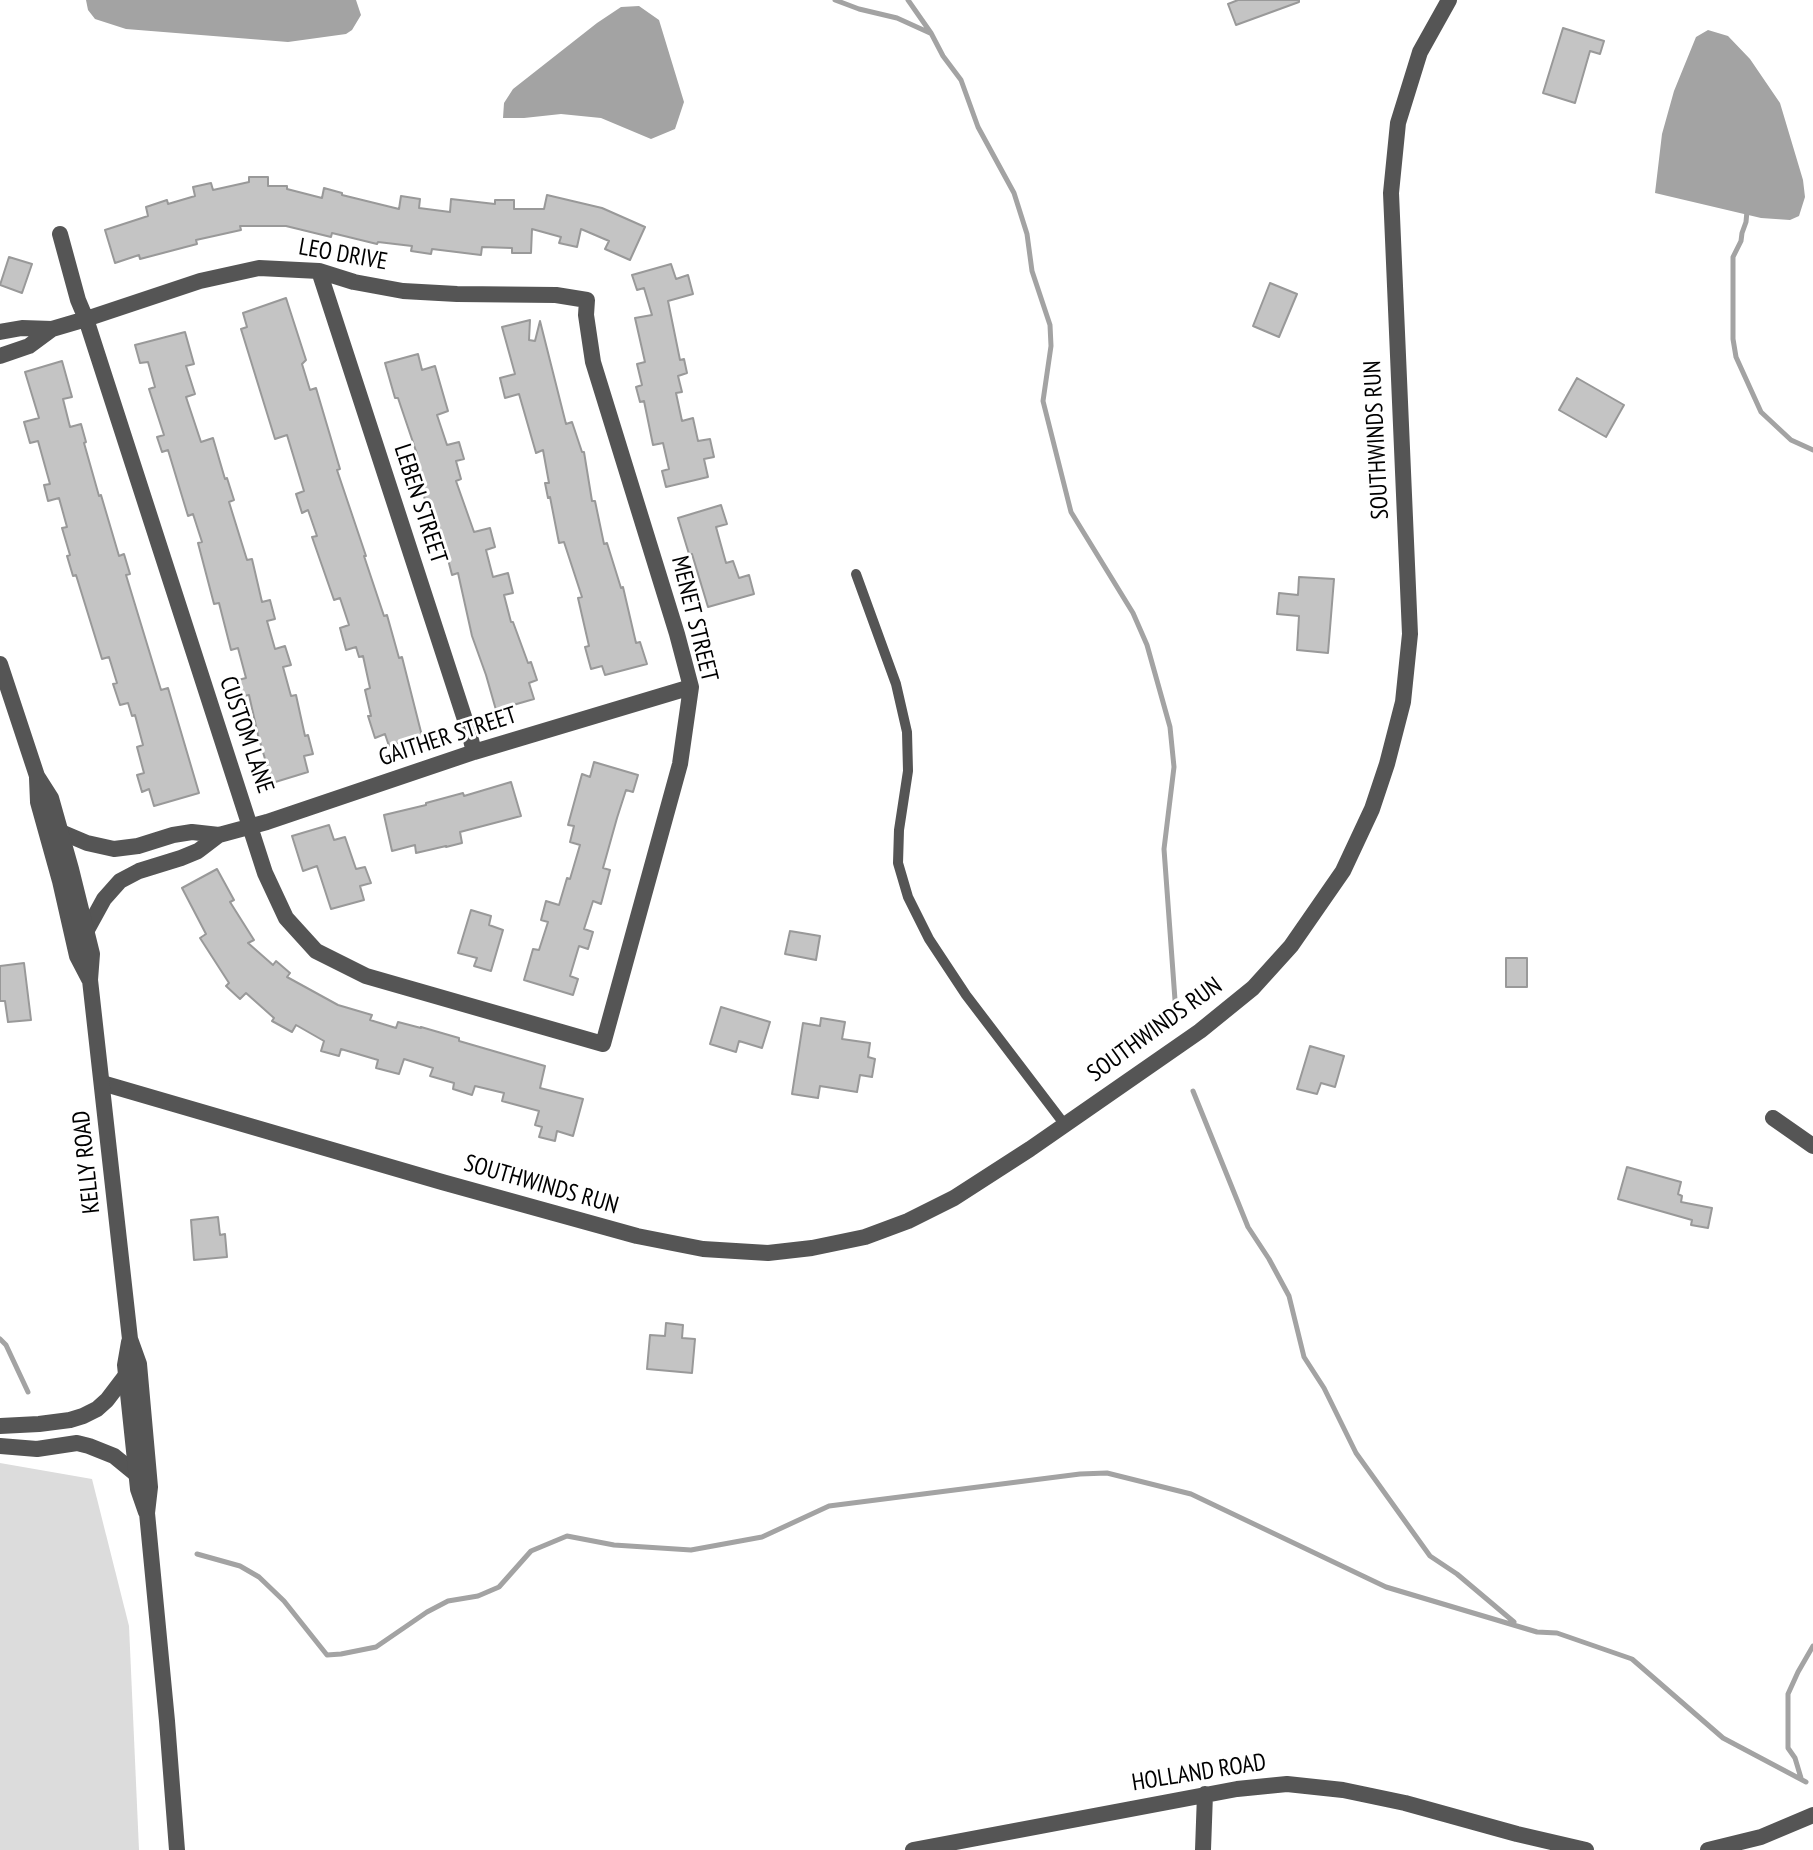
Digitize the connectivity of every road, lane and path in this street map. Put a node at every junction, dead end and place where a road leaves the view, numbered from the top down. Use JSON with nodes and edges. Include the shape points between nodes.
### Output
{"nodes":[{"id":1,"x":1449,"y":0,"type":"edge"},
{"id":2,"x":60,"y":234,"type":"dead end"},
{"id":3,"x":319,"y":271,"type":"junction"},
{"id":4,"x":587,"y":300,"type":"joint"},
{"id":5,"x":86,"y":319,"type":"junction"},
{"id":6,"x":52,"y":329,"type":"junction"},
{"id":7,"x":0,"y":332,"type":"edge"},
{"id":8,"x":0,"y":356,"type":"edge"},
{"id":9,"x":856,"y":574,"type":"dead end"},
{"id":10,"x":0,"y":664,"type":"edge"},
{"id":11,"x":691,"y":687,"type":"junction"},
{"id":12,"x":474,"y":752,"type":"junction"},
{"id":13,"x":37,"y":776,"type":"junction"},
{"id":14,"x":252,"y":827,"type":"junction"},
{"id":15,"x":61,"y":832,"type":"junction"},
{"id":16,"x":219,"y":835,"type":"junction"},
{"id":17,"x":87,"y":930,"type":"junction"},
{"id":18,"x":90,"y":980,"type":"junction"},
{"id":19,"x":603,"y":1044,"type":"joint"},
{"id":20,"x":102,"y":1083,"type":"junction"},
{"id":21,"x":1773,"y":1118,"type":"dead end"},
{"id":22,"x":1065,"y":1125,"type":"junction"},
{"id":23,"x":1813,"y":1146,"type":"edge"},
{"id":24,"x":130,"y":1339,"type":"junction"},
{"id":25,"x":126,"y":1375,"type":"junction"},
{"id":26,"x":0,"y":1426,"type":"edge"},
{"id":27,"x":0,"y":1446,"type":"edge"},
{"id":28,"x":136,"y":1474,"type":"junction"},
{"id":29,"x":147,"y":1513,"type":"junction"},
{"id":30,"x":1205,"y":1794,"type":"junction"},
{"id":31,"x":1813,"y":1815,"type":"edge"},
{"id":32,"x":1716,"y":1849,"type":"edge"},
{"id":33,"x":177,"y":1850,"type":"edge"},
{"id":34,"x":913,"y":1850,"type":"edge"},
{"id":35,"x":1203,"y":1850,"type":"edge"},
{"id":36,"x":1586,"y":1850,"type":"edge"}],
"edges":[{"from":1,"to":22,"type":"street","name":"SOUTHWINDS RUN","via":[[1420,52],[1398,123],[1391,193],[1410,634],[1403,702],[1372,809],[1343,871],[1291,946],[1253,988]]},
{"from":2,"to":5,"type":"street","name":"CUSTOM LANE"},
{"from":3,"to":4,"type":"street","name":"LEO DRIVE","via":[[403,291]]},
{"from":3,"to":5,"type":"street","name":"LEO DRIVE","via":[[259,268],[200,281]]},
{"from":3,"to":12,"type":"street","name":"LEBEN STREET"},
{"from":4,"to":11,"type":"street","name":"MENET STREET","via":[[593,362]]},
{"from":5,"to":6,"type":"street","name":"LEO DRIVE"},
{"from":5,"to":14,"type":"street","name":"CUSTOM LANE"},
{"from":6,"to":7,"type":"street","name":"LEO DRIVE"},
{"from":6,"to":8,"type":"street","name":"LEO DRIVE","via":[[29,346]]},
{"from":9,"to":22,"type":"lane","via":[[896,684],[907,732],[898,863],[908,897],[966,995]]},
{"from":10,"to":13,"type":"street","name":"KELLY ROAD"},
{"from":11,"to":12,"type":"street","name":"GAITHER STREET"},
{"from":11,"to":19,"type":"street","name":"MENET STREET","via":[[680,764]]},
{"from":12,"to":14,"type":"street","name":"GAITHER STREET"},
{"from":13,"to":15,"type":"street","name":"KELLY ROAD","via":[[51,798]]},
{"from":13,"to":18,"type":"street","name":"KELLY ROAD","via":[[38,802],[77,956]]},
{"from":14,"to":16,"type":"street","name":"GAITHER STREET"},
{"from":14,"to":19,"type":"street","name":"CUSTOM LANE","via":[[286,918],[316,951],[366,976]]},
{"from":15,"to":16,"type":"street","name":"GAITHER STREET","via":[[114,849],[192,832]]},
{"from":15,"to":17,"type":"street","name":"KELLY ROAD"},
{"from":16,"to":17,"type":"street","name":"GAITHER STREET","via":[[198,851],[120,881]]},
{"from":17,"to":18,"type":"street","name":"KELLY ROAD"},
{"from":18,"to":20,"type":"street","name":"KELLY ROAD"},
{"from":20,"to":22,"type":"street","name":"SOUTHWINDS RUN","via":[[637,1236],[703,1249],[768,1253],[865,1237],[908,1221],[954,1198]]},
{"from":20,"to":24,"type":"street","name":"KELLY ROAD"},
{"from":21,"to":23,"type":"street"},
{"from":24,"to":25,"type":"street","name":"KELLY ROAD"},
{"from":24,"to":29,"type":"street","name":"KELLY ROAD","via":[[139,1364],[150,1487]]},
{"from":25,"to":26,"type":"street","via":[[107,1400],[83,1416]]},
{"from":25,"to":28,"type":"street","name":"KELLY ROAD"},
{"from":27,"to":28,"type":"street","via":[[37,1449],[77,1443],[114,1456]]},
{"from":28,"to":29,"type":"street","name":"KELLY ROAD"},
{"from":29,"to":33,"type":"street","name":"KELLY ROAD"},
{"from":30,"to":34,"type":"street","name":"HOLLAND ROAD"},
{"from":30,"to":35,"type":"street"},
{"from":30,"to":36,"type":"street","name":"HOLLAND ROAD","via":[[1287,1784],[1343,1790]]},
{"from":31,"to":32,"type":"street"}]}
